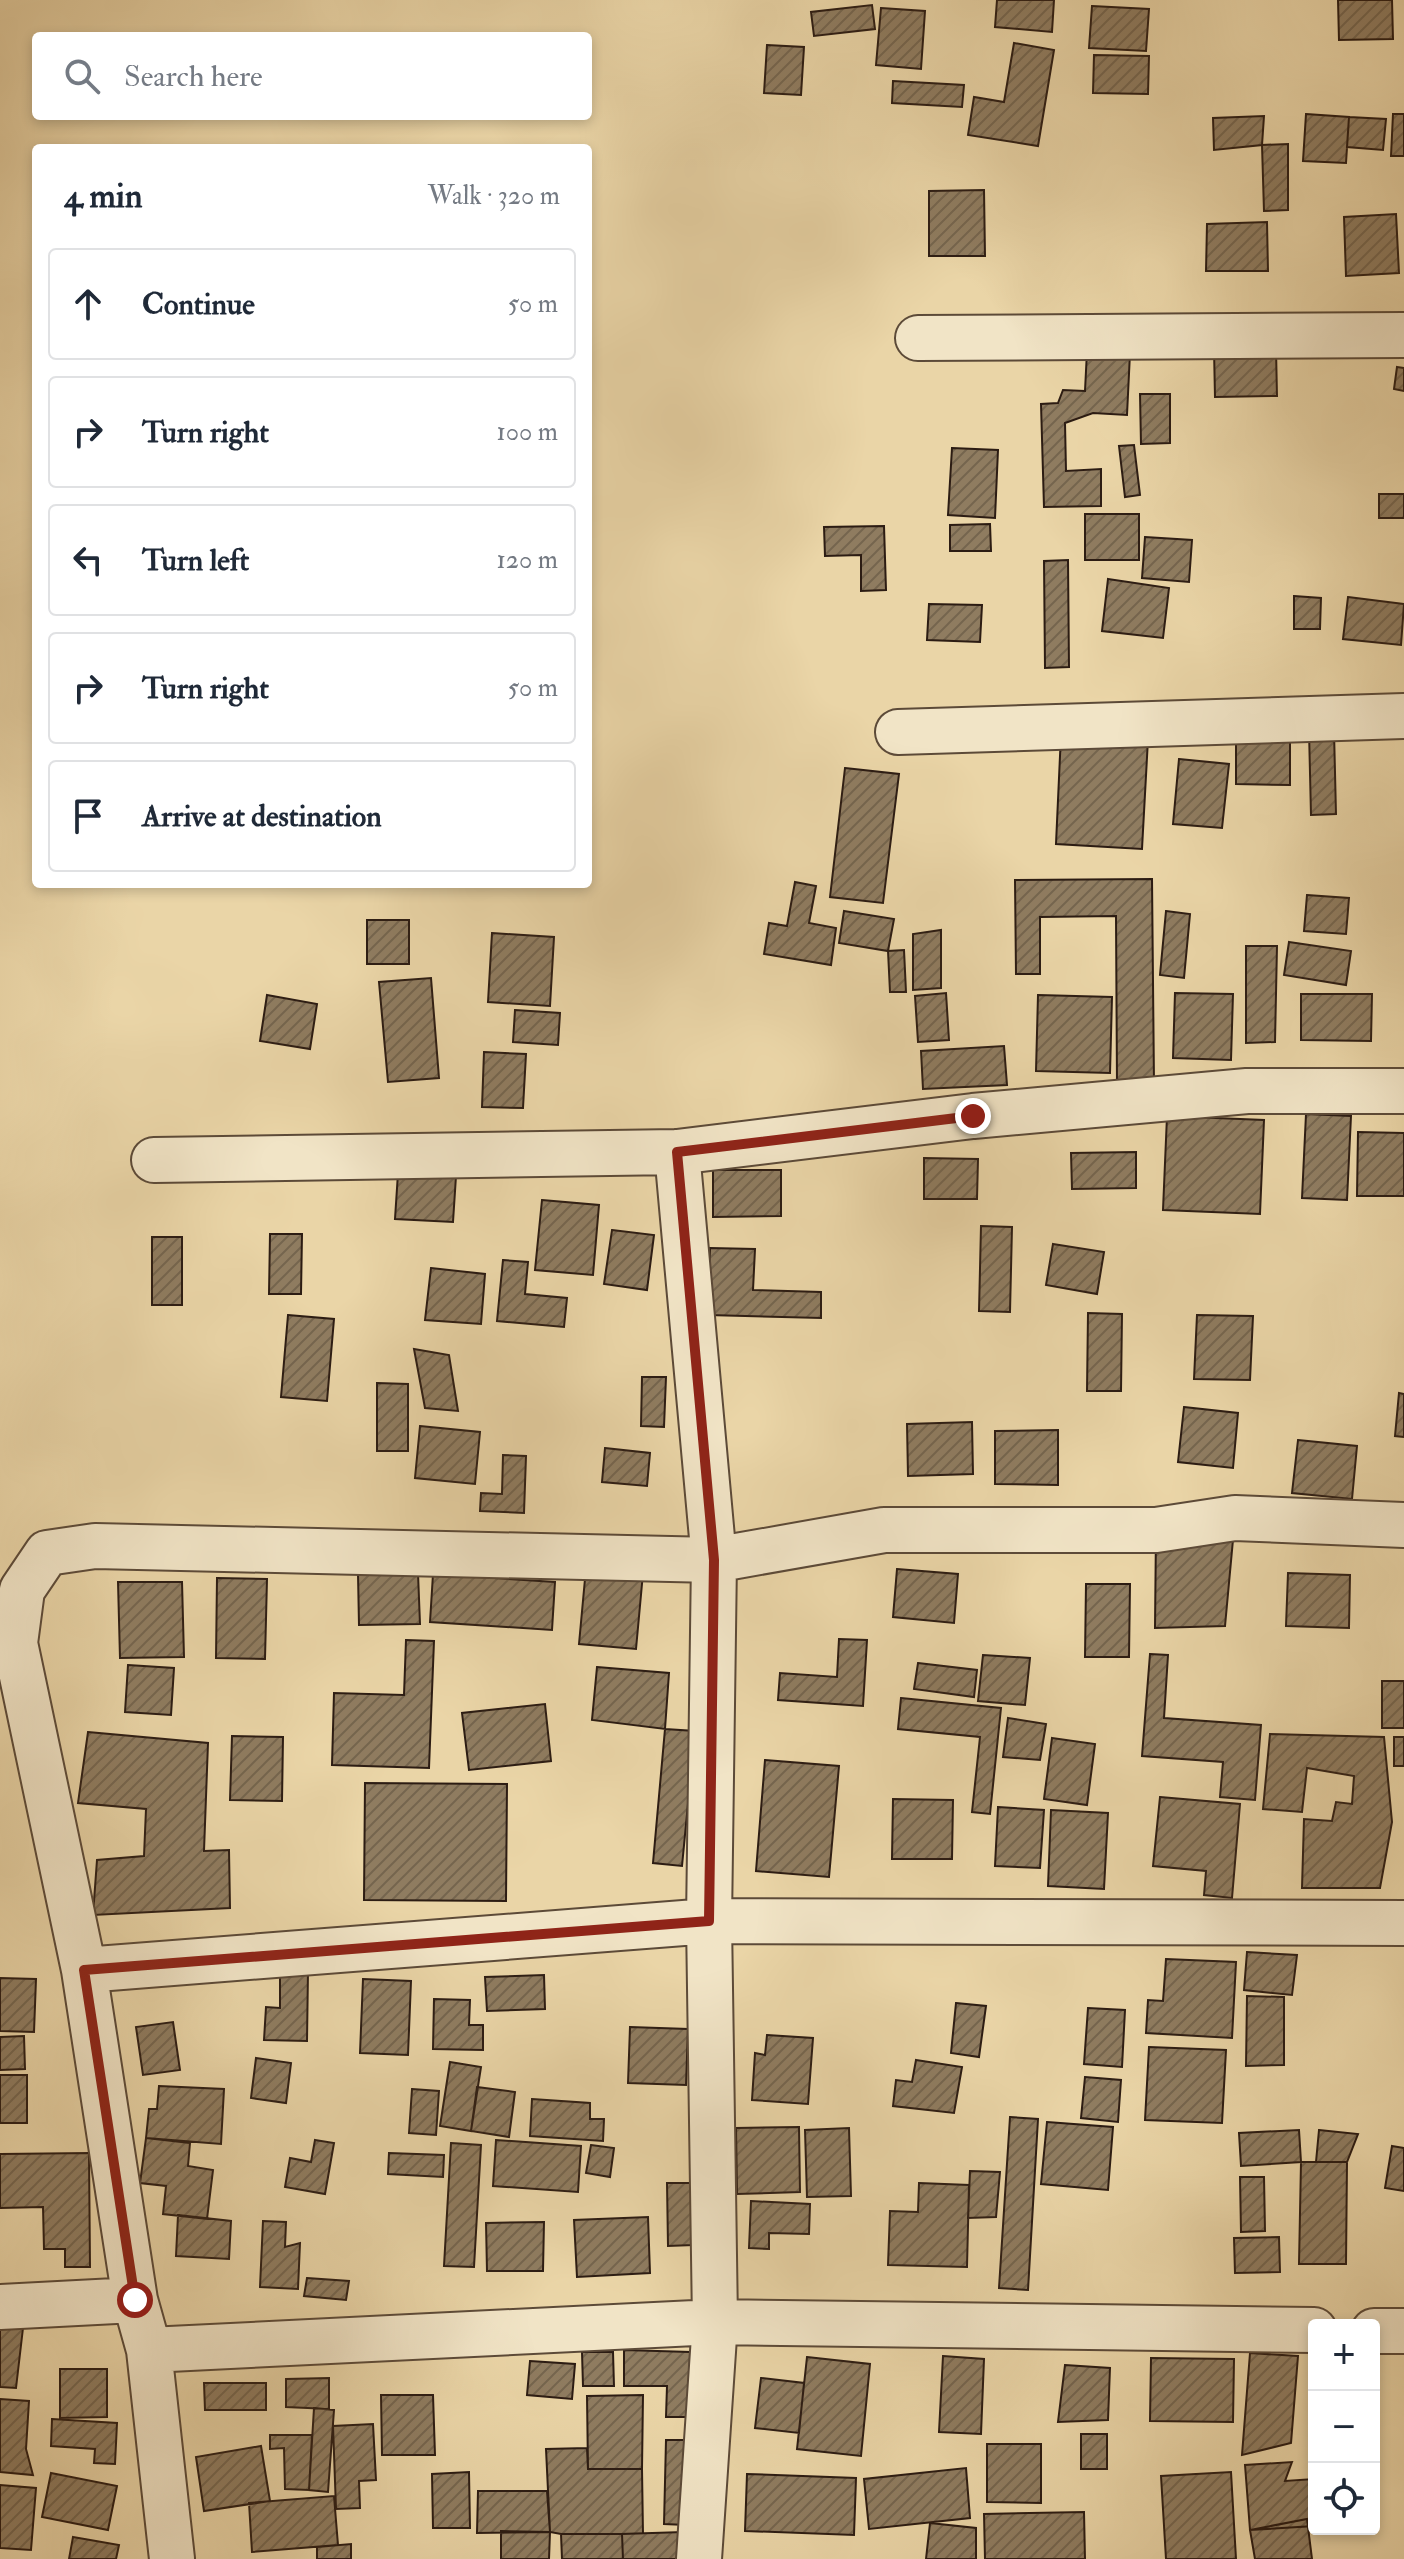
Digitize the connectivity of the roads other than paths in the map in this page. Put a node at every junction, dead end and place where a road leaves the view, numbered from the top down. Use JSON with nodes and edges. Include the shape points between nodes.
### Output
{"nodes":[{"id":1,"x":1404,"y":335,"type":"edge"},
{"id":2,"x":918,"y":338,"type":"dead end"},
{"id":3,"x":1404,"y":716,"type":"edge"},
{"id":4,"x":898,"y":732,"type":"dead end"},
{"id":5,"x":1404,"y":1091,"type":"edge"},
{"id":6,"x":677,"y":1152,"type":"junction"},
{"id":7,"x":154,"y":1160,"type":"dead end"},
{"id":8,"x":1404,"y":1525,"type":"edge"},
{"id":9,"x":714,"y":1560,"type":"junction"},
{"id":10,"x":709,"y":1921,"type":"junction"},
{"id":11,"x":1404,"y":1923,"type":"edge"},
{"id":12,"x":84,"y":1970,"type":"junction"},
{"id":13,"x":135,"y":2300,"type":"junction"},
{"id":14,"x":0,"y":2307,"type":"edge"},
{"id":15,"x":715,"y":2322,"type":"junction"},
{"id":16,"x":1308,"y":2330,"type":"edge"},
{"id":17,"x":1380,"y":2331,"type":"edge"},
{"id":18,"x":1404,"y":2331,"type":"edge"},
{"id":19,"x":149,"y":2350,"type":"junction"},
{"id":20,"x":172,"y":2559,"type":"edge"},
{"id":21,"x":699,"y":2559,"type":"edge"}],
"edges":[{"from":1,"to":2,"type":"street"},
{"from":3,"to":4,"type":"street"},
{"from":5,"to":6,"type":"street","via":[[1247,1091],[973,1116]]},
{"from":6,"to":7,"type":"street"},
{"from":6,"to":9,"type":"street"},
{"from":8,"to":9,"type":"street","via":[[1235,1518],[1156,1530],[884,1530]]},
{"from":9,"to":10,"type":"street"},
{"from":9,"to":12,"type":"street","via":[[95,1546],[47,1553],[22,1590],[15,1643]]},
{"from":10,"to":11,"type":"street"},
{"from":10,"to":12,"type":"street"},
{"from":10,"to":15,"type":"street"},
{"from":12,"to":13,"type":"street"},
{"from":13,"to":14,"type":"street"},
{"from":13,"to":19,"type":"street"},
{"from":15,"to":16,"type":"street"},
{"from":15,"to":19,"type":"street"},
{"from":15,"to":21,"type":"street"},
{"from":17,"to":18,"type":"street"},
{"from":19,"to":20,"type":"street"}]}
